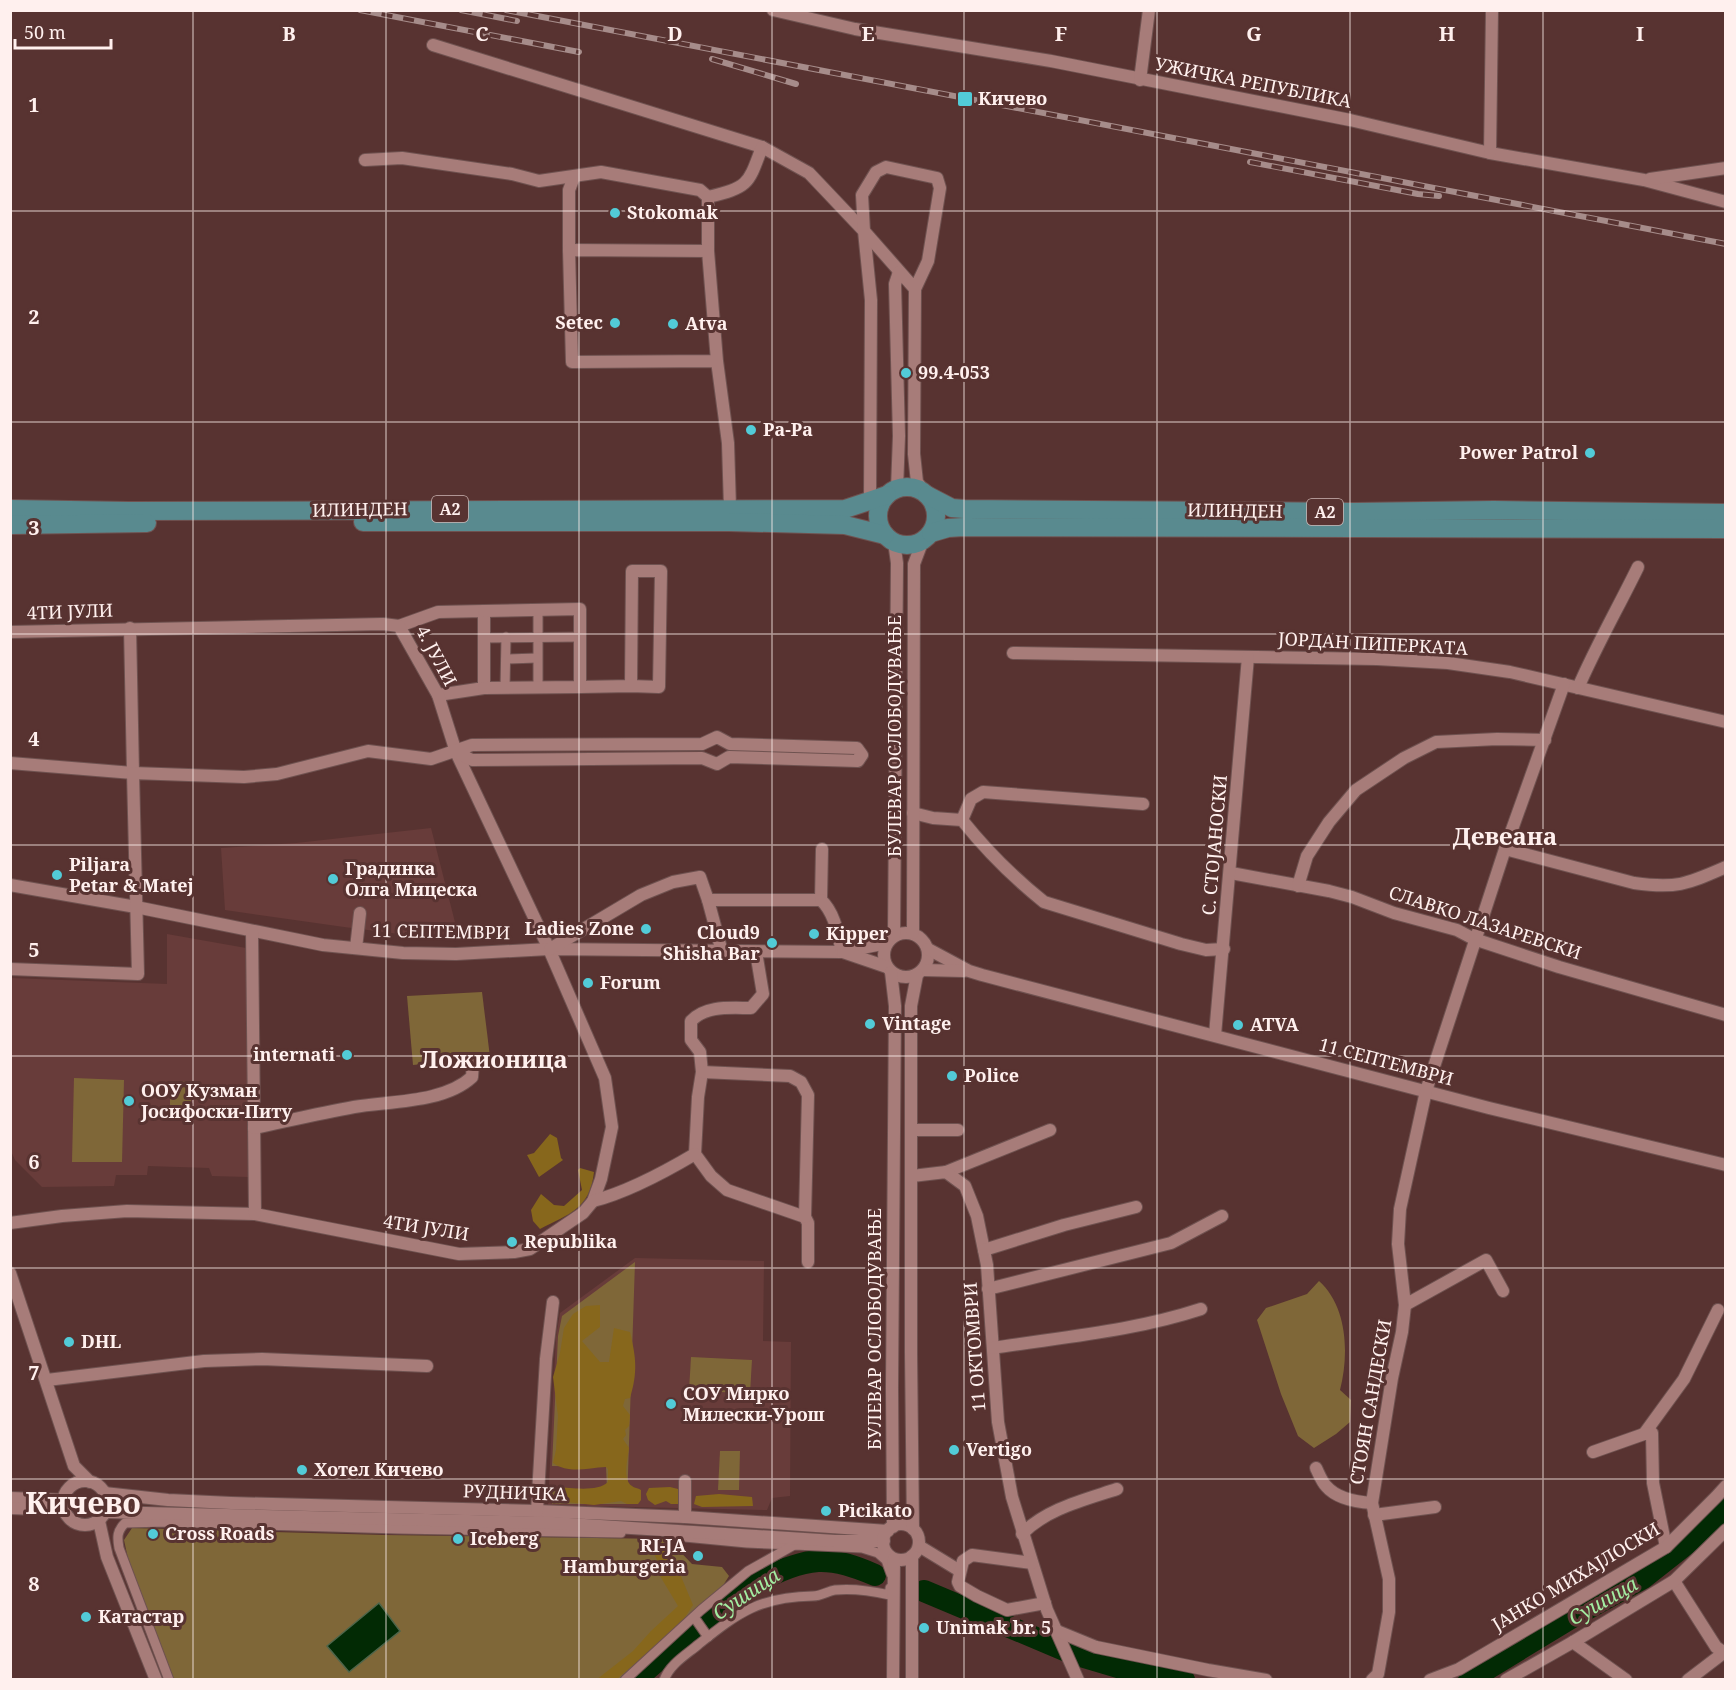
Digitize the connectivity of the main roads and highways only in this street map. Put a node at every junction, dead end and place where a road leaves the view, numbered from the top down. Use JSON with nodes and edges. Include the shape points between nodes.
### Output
{"nodes":[{"id":1,"x":892,"y":492,"type":"junction"},
{"id":2,"x":927,"y":495,"type":"junction"},
{"id":3,"x":10,"y":509,"type":"edge"},
{"id":4,"x":1725,"y":513,"type":"edge"},
{"id":5,"x":10,"y":525,"type":"edge"},
{"id":6,"x":1725,"y":529,"type":"edge"},
{"id":7,"x":927,"y":537,"type":"junction"},
{"id":8,"x":889,"y":539,"type":"junction"}],
"edges":[{"from":1,"to":2,"type":"main road","name":"ИЛИНДЕН","number":"A2","via":[[903,487]]},
{"from":1,"to":3,"type":"main road","name":"ИЛИНДЕН","number":"A2","via":[[845,509]]},
{"from":1,"to":8,"type":"main road","via":[[878,510],[878,519]]},
{"from":2,"to":4,"type":"main road","name":"ИЛИНДЕН","number":"A2","via":[[952,508],[964,509]]},
{"from":2,"to":7,"type":"main road","via":[[935,509],[934,526]]},
{"from":5,"to":8,"type":"main road","name":"ИЛИНДЕН","number":"A2","via":[[729,522],[845,525]]},
{"from":6,"to":7,"type":"main road","name":"ИЛИНДЕН","number":"A2","via":[[964,527],[948,528]]},
{"from":7,"to":8,"type":"main road","name":"ИЛИНДЕН","number":"A2","via":[[909,545]]}]}
